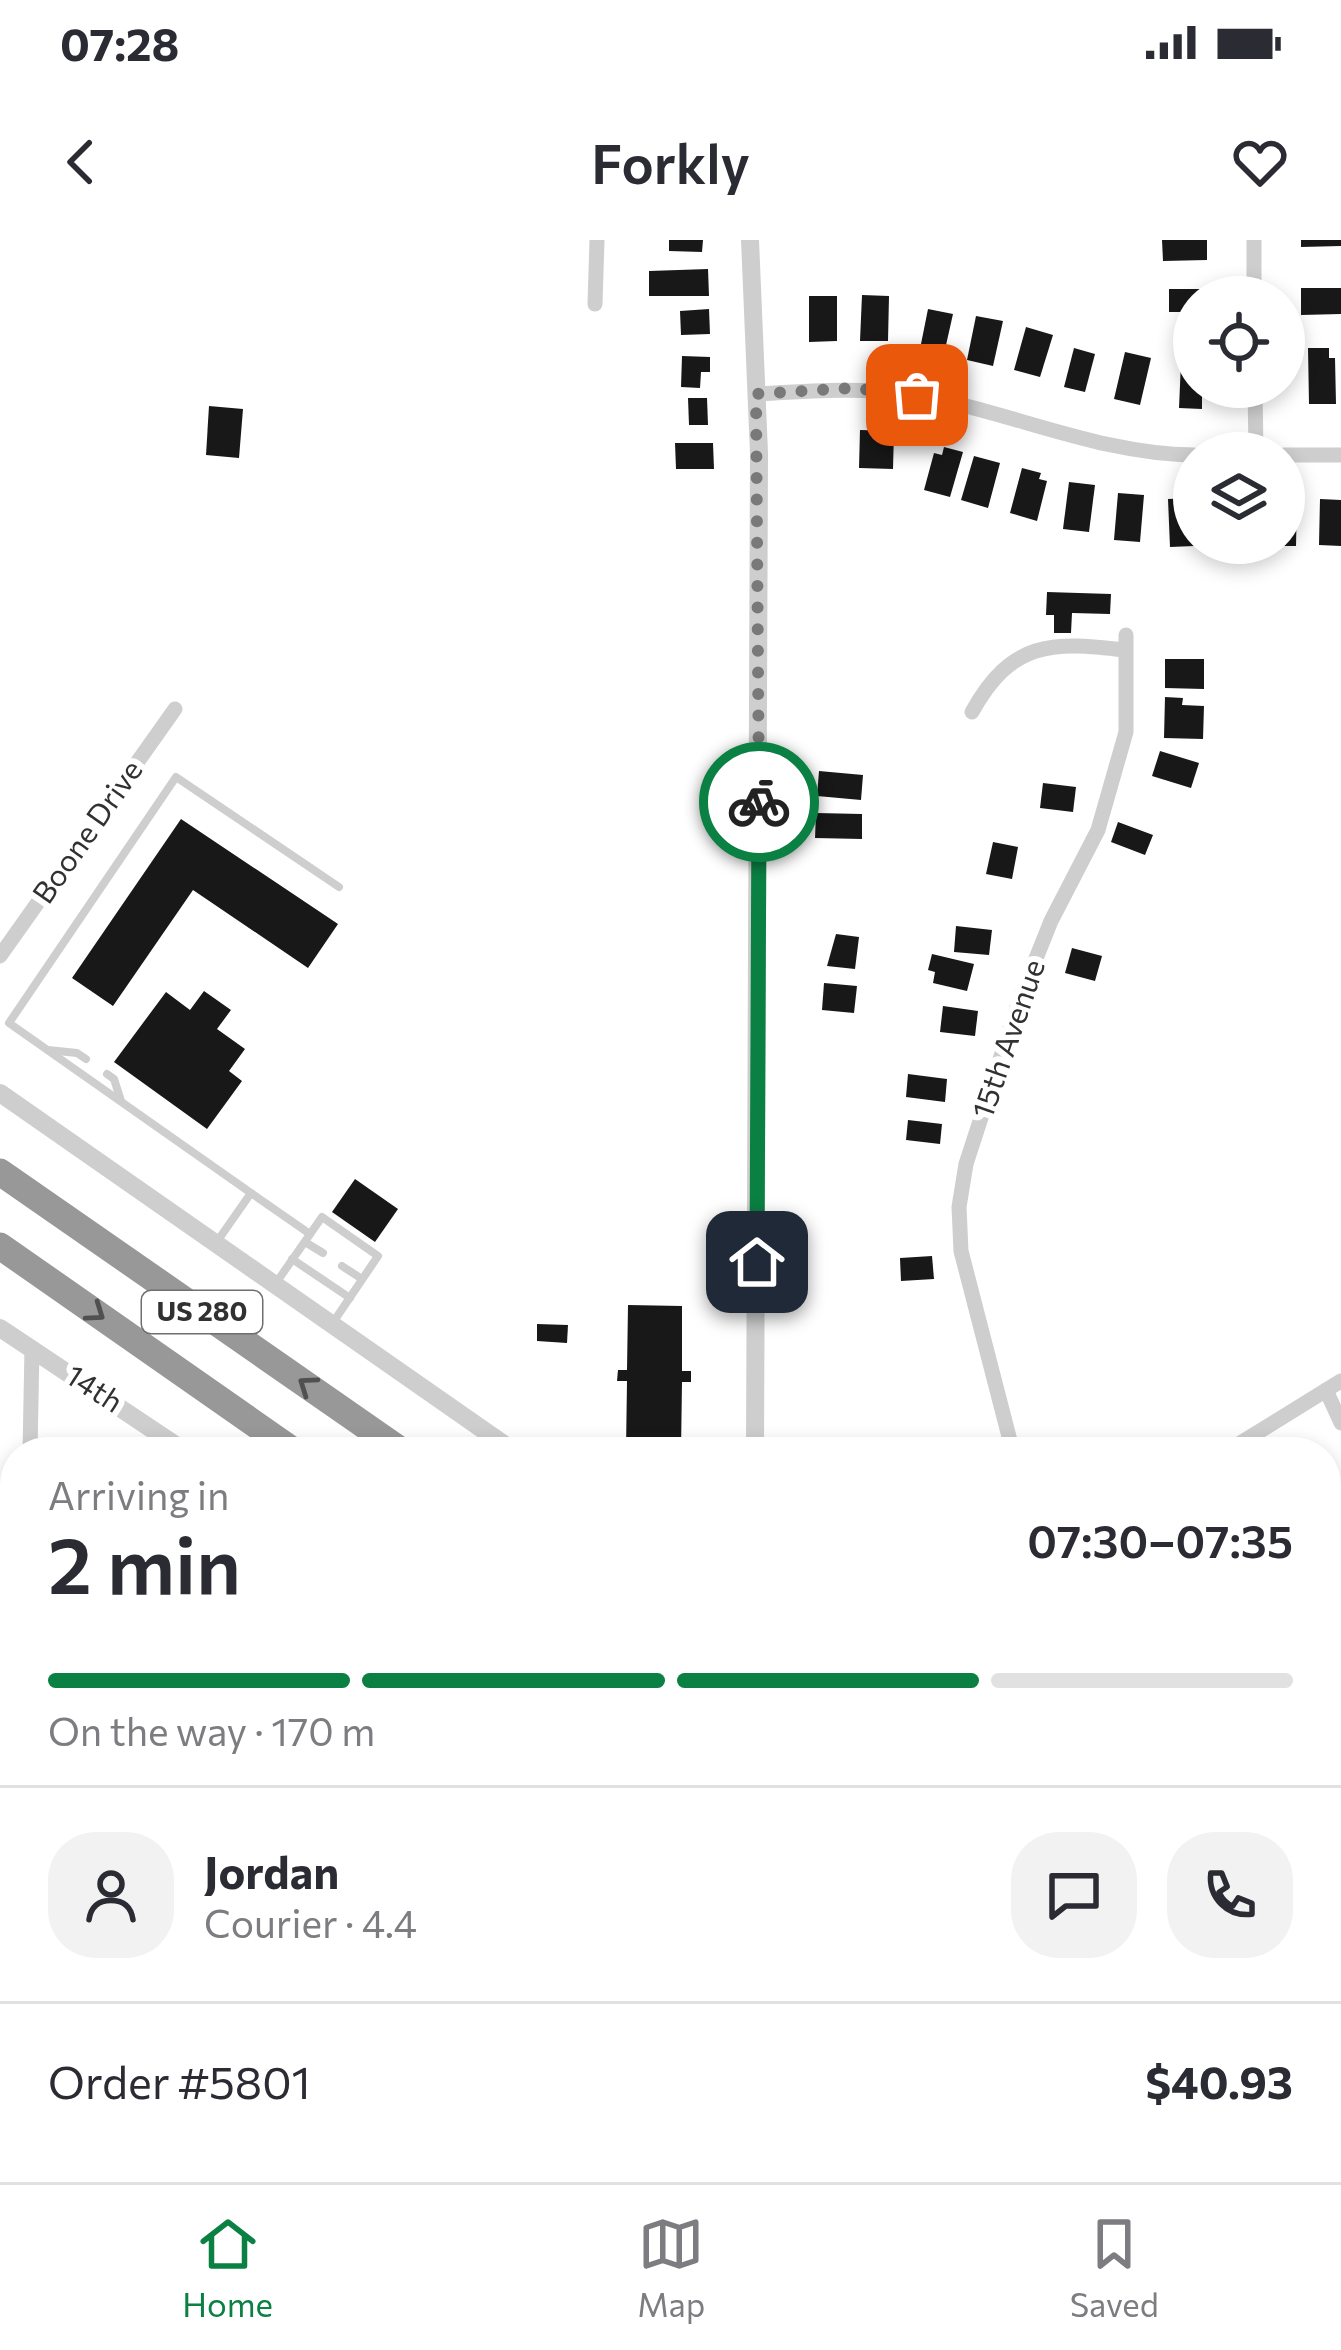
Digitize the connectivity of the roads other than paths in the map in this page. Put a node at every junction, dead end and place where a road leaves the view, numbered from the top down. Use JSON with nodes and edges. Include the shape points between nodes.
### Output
{"nodes":[{"id":1,"x":597,"y":240,"type":"edge"},
{"id":2,"x":750,"y":240,"type":"edge"},
{"id":3,"x":1254,"y":240,"type":"edge"},
{"id":4,"x":1254,"y":276,"type":"edge"},
{"id":5,"x":595,"y":304,"type":"dead end"},
{"id":6,"x":756,"y":394,"type":"junction"},
{"id":7,"x":1173,"y":453,"type":"edge"},
{"id":8,"x":1305,"y":455,"type":"edge"},
{"id":9,"x":1341,"y":455,"type":"edge"},
{"id":10,"x":175,"y":710,"type":"dead end"},
{"id":11,"x":972,"y":712,"type":"dead end"},
{"id":12,"x":339,"y":887,"type":"dead end"},
{"id":13,"x":0,"y":956,"type":"edge"},
{"id":14,"x":9,"y":1023,"type":"junction"},
{"id":15,"x":0,"y":1036,"type":"edge"},
{"id":16,"x":46,"y":1050,"type":"junction"},
{"id":17,"x":86,"y":1059,"type":"dead end"},
{"id":18,"x":107,"y":1074,"type":"dead end"},
{"id":19,"x":0,"y":1093,"type":"edge"},
{"id":20,"x":122,"y":1102,"type":"junction"},
{"id":21,"x":0,"y":1172,"type":"edge"},
{"id":22,"x":251,"y":1192,"type":"junction"},
{"id":23,"x":308,"y":1238,"type":"junction"},
{"id":24,"x":216,"y":1244,"type":"junction"},
{"id":25,"x":0,"y":1246,"type":"edge"},
{"id":26,"x":322,"y":1253,"type":"dead end"},
{"id":27,"x":292,"y":1259,"type":"junction"},
{"id":28,"x":342,"y":1266,"type":"dead end"},
{"id":29,"x":362,"y":1280,"type":"junction"},
{"id":30,"x":275,"y":1284,"type":"junction"},
{"id":31,"x":350,"y":1298,"type":"junction"},
{"id":32,"x":332,"y":1324,"type":"junction"},
{"id":33,"x":0,"y":1328,"type":"edge"},
{"id":34,"x":32,"y":1348,"type":"junction"},
{"id":35,"x":1333,"y":1385,"type":"edge"},
{"id":36,"x":1341,"y":1423,"type":"edge"},
{"id":37,"x":30,"y":1437,"type":"edge"},
{"id":38,"x":164,"y":1437,"type":"edge"},
{"id":39,"x":274,"y":1437,"type":"edge"},
{"id":40,"x":381,"y":1437,"type":"edge"},
{"id":41,"x":494,"y":1437,"type":"edge"},
{"id":42,"x":754,"y":1437,"type":"edge"},
{"id":43,"x":1009,"y":1437,"type":"edge"},
{"id":44,"x":1250,"y":1437,"type":"edge"}],
"edges":[{"from":1,"to":5,"type":"street"},
{"from":2,"to":6,"type":"street"},
{"from":3,"to":4,"type":"street"},
{"from":6,"to":7,"type":"street","via":[[851,388],[917,395],[1107,446]]},
{"from":6,"to":42,"type":"street"},
{"from":8,"to":9,"type":"street"},
{"from":10,"to":13,"type":"street","name":"Boone Drive"},
{"from":11,"to":43,"type":"street","name":"15th Avenue","via":[[994,675],[1029,653],[1125,643],[1126,732],[1098,830],[1019,1001],[959,1207],[961,1251]]},
{"from":12,"to":14,"type":"lane","via":[[176,778]]},
{"from":14,"to":15,"type":"lane"},
{"from":14,"to":16,"type":"lane"},
{"from":16,"to":17,"type":"lane"},
{"from":16,"to":20,"type":"lane"},
{"from":18,"to":20,"type":"lane"},
{"from":19,"to":24,"type":"street"},
{"from":20,"to":22,"type":"lane"},
{"from":40,"to":21,"type":"highway","number":"US 280","one_way":true},
{"from":22,"to":23,"type":"lane"},
{"from":22,"to":24,"type":"lane"},
{"from":23,"to":26,"type":"lane"},
{"from":23,"to":27,"type":"lane"},
{"from":23,"to":29,"type":"lane","via":[[322,1217],[378,1256]]},
{"from":24,"to":30,"type":"street"},
{"from":25,"to":39,"type":"highway","number":"US 280","one_way":true},
{"from":27,"to":30,"type":"lane"},
{"from":27,"to":31,"type":"lane"},
{"from":28,"to":29,"type":"lane"},
{"from":29,"to":31,"type":"lane"},
{"from":30,"to":32,"type":"street"},
{"from":31,"to":32,"type":"lane"},
{"from":32,"to":41,"type":"street"},
{"from":33,"to":34,"type":"street","name":"14th"},
{"from":34,"to":37,"type":"street"},
{"from":34,"to":38,"type":"street","name":"14th"},
{"from":35,"to":36,"type":"street"},
{"from":35,"to":44,"type":"street"}]}
